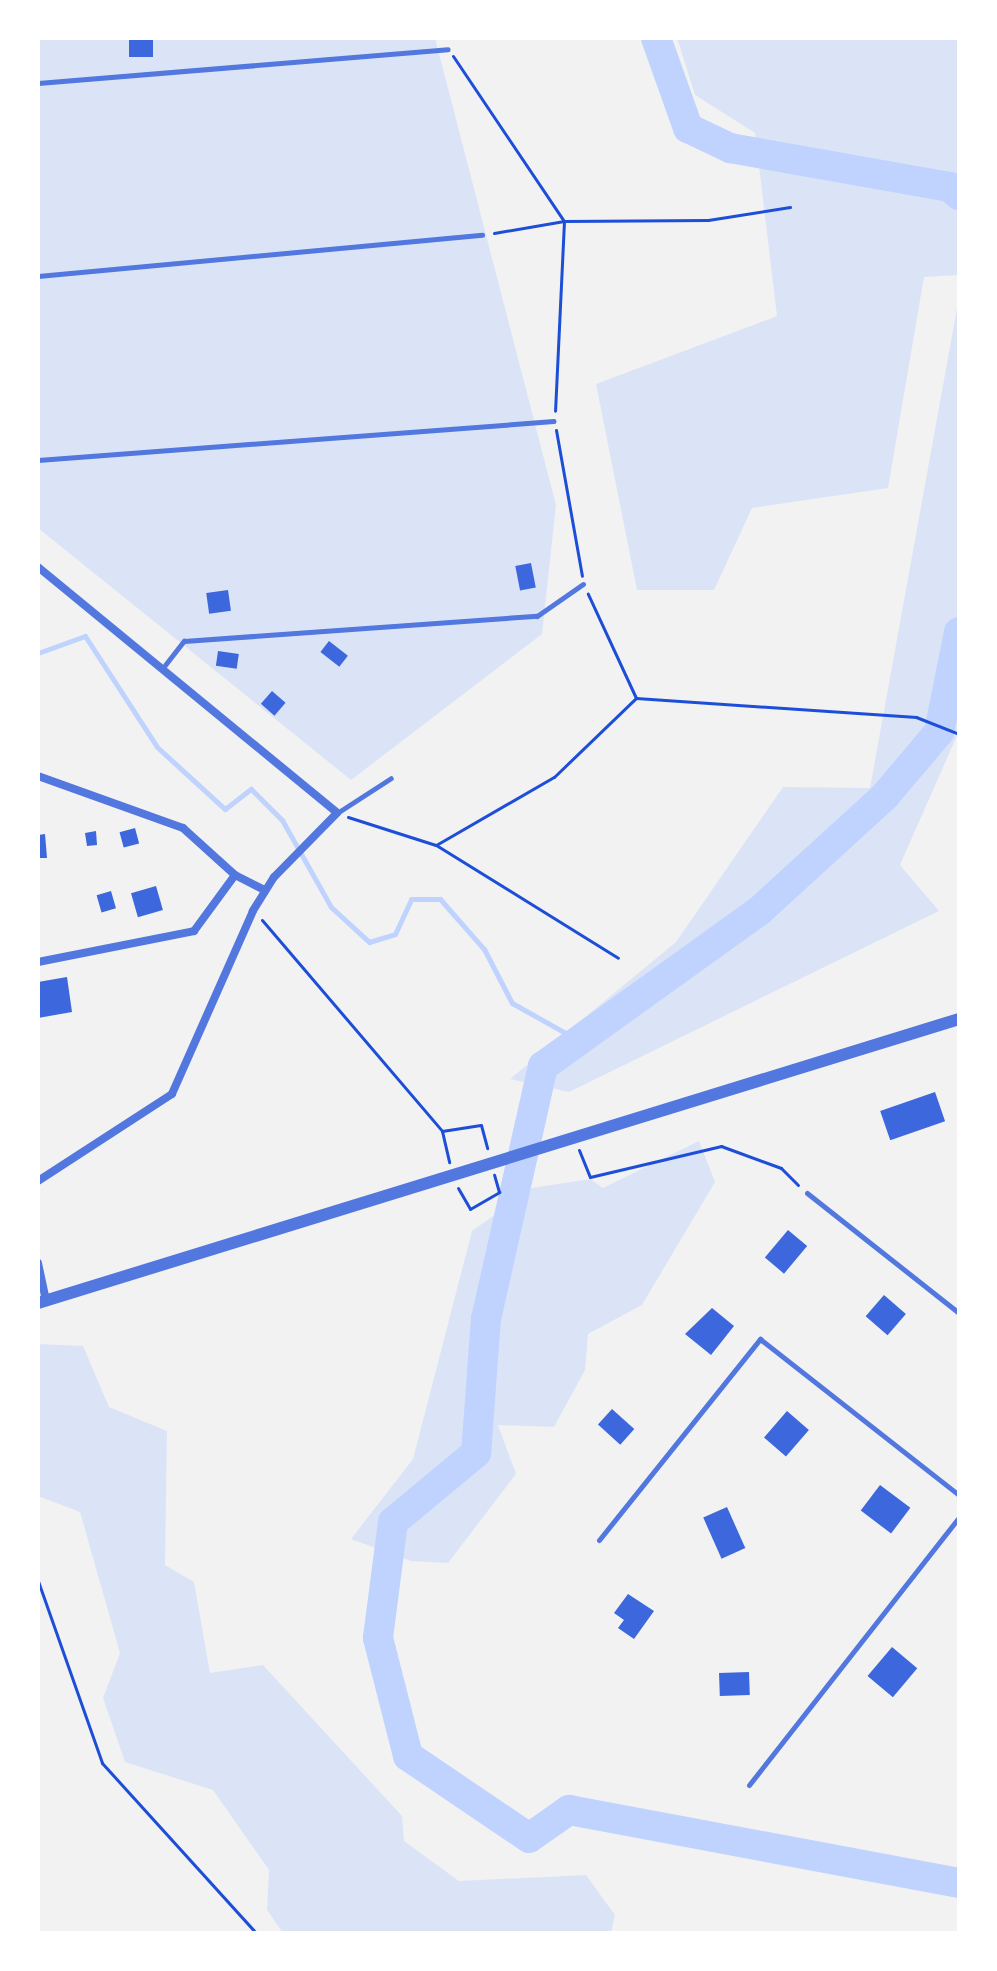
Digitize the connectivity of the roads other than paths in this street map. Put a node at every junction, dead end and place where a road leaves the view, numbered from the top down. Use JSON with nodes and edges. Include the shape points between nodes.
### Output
{"nodes":[{"id":1,"x":448,"y":49,"type":"road end"},
{"id":2,"x":38,"y":83,"type":"edge"},
{"id":3,"x":482,"y":235,"type":"road end"},
{"id":4,"x":38,"y":276,"type":"edge"},
{"id":5,"x":554,"y":421,"type":"road end"},
{"id":6,"x":38,"y":460,"type":"edge"},
{"id":7,"x":38,"y":567,"type":"edge"},
{"id":8,"x":583,"y":584,"type":"road end"},
{"id":9,"x":165,"y":665,"type":"junction"},
{"id":10,"x":38,"y":776,"type":"edge"},
{"id":11,"x":391,"y":778,"type":"dead end"},
{"id":12,"x":337,"y":813,"type":"junction"},
{"id":13,"x":235,"y":875,"type":"junction"},
{"id":14,"x":265,"y":890,"type":"junction"},
{"id":15,"x":38,"y":962,"type":"edge"},
{"id":16,"x":959,"y":1019,"type":"edge"},
{"id":17,"x":38,"y":1181,"type":"edge"},
{"id":18,"x":807,"y":1193,"type":"road end"},
{"id":19,"x":38,"y":1263,"type":"edge"},
{"id":20,"x":42,"y":1302,"type":"edge"},
{"id":21,"x":959,"y":1313,"type":"edge"},
{"id":22,"x":959,"y":1495,"type":"edge"},
{"id":23,"x":959,"y":1517,"type":"edge"},
{"id":24,"x":599,"y":1540,"type":"dead end"},
{"id":25,"x":749,"y":1785,"type":"dead end"}],
"edges":[{"from":1,"to":2,"type":"lane"},
{"from":3,"to":4,"type":"lane"},
{"from":5,"to":6,"type":"lane"},
{"from":7,"to":9,"type":"street"},
{"from":8,"to":9,"type":"lane","via":[[537,616],[184,641]]},
{"from":9,"to":12,"type":"street"},
{"from":10,"to":13,"type":"street","via":[[183,828]]},
{"from":11,"to":12,"type":"lane"},
{"from":12,"to":14,"type":"street"},
{"from":13,"to":14,"type":"street"},
{"from":13,"to":15,"type":"street","via":[[194,931]]},
{"from":14,"to":17,"type":"street","via":[[172,1094]]},
{"from":16,"to":20,"type":"street"},
{"from":18,"to":21,"type":"lane"},
{"from":19,"to":20,"type":"street"},
{"from":22,"to":24,"type":"lane","via":[[760,1339]]},
{"from":23,"to":25,"type":"lane"}]}
